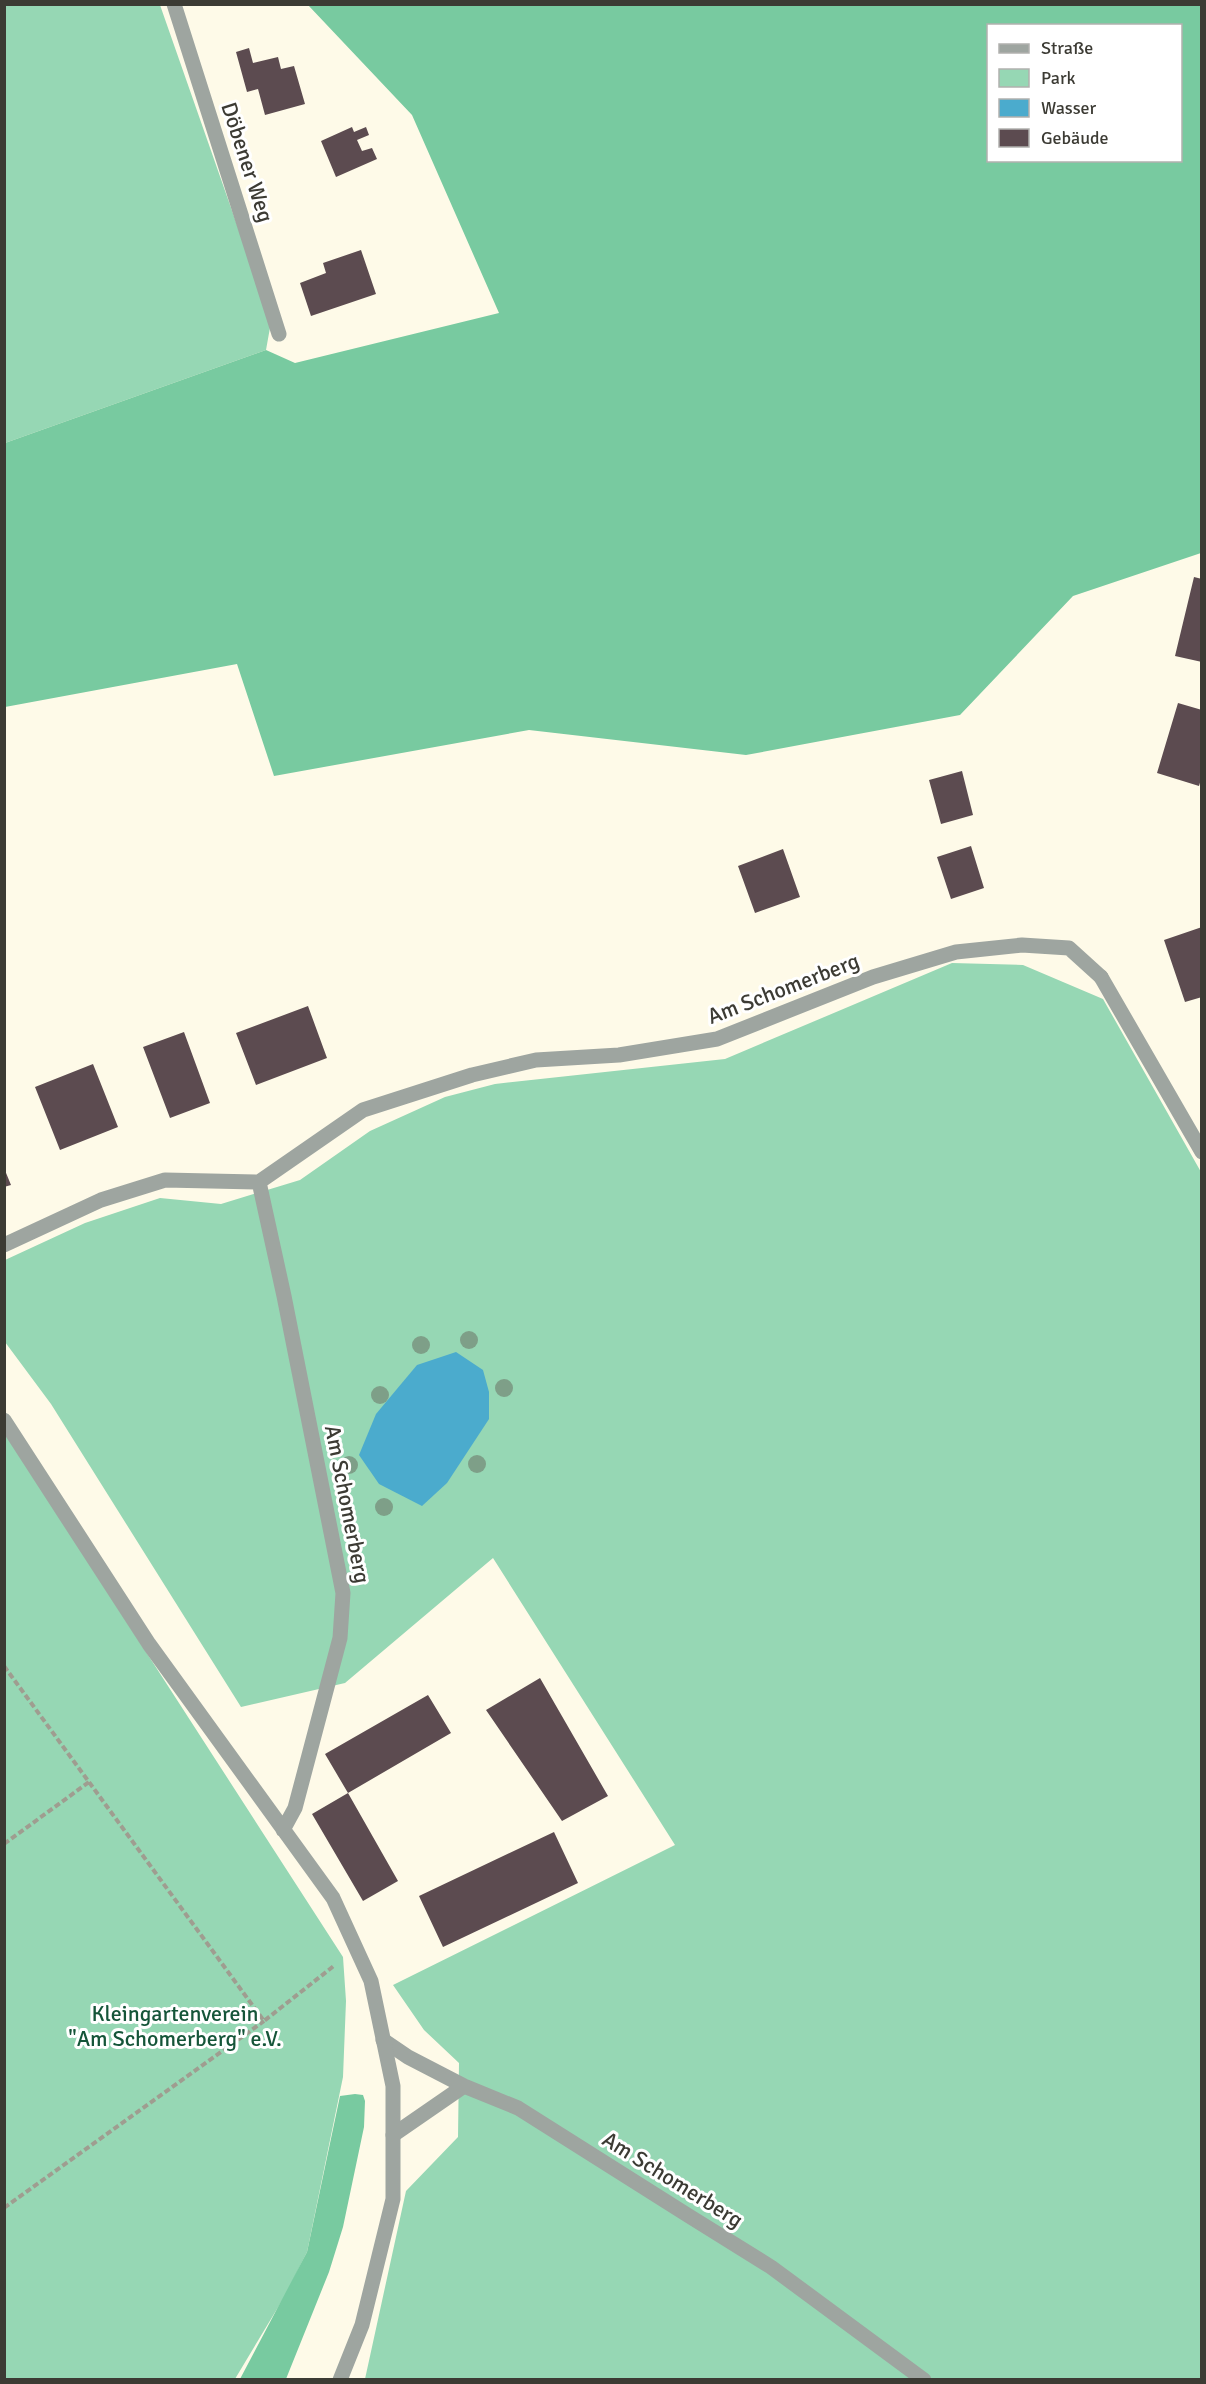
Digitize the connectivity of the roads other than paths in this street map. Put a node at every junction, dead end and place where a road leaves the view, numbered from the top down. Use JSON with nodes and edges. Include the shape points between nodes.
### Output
{"nodes":[{"id":1,"x":174,"y":4,"type":"edge"},
{"id":2,"x":279,"y":334,"type":"dead end"},
{"id":3,"x":1202,"y":1152,"type":"edge"},
{"id":4,"x":259,"y":1182,"type":"junction"},
{"id":5,"x":4,"y":1245,"type":"edge"},
{"id":6,"x":4,"y":1420,"type":"edge"},
{"id":7,"x":283,"y":1830,"type":"junction"},
{"id":8,"x":383,"y":2040,"type":"junction"},
{"id":9,"x":464,"y":2086,"type":"junction"},
{"id":10,"x":393,"y":2135,"type":"junction"},
{"id":11,"x":340,"y":2379,"type":"edge"},
{"id":12,"x":924,"y":2379,"type":"edge"}],
"edges":[{"from":1,"to":2,"type":"street","name":"Döbener Weg"},
{"from":3,"to":4,"type":"street","name":"Am Schomerberg","via":[[1101,977],[1069,948],[1022,945],[956,952],[873,977],[717,1039],[619,1054],[536,1060],[472,1075],[363,1110]]},
{"from":4,"to":5,"type":"street","via":[[165,1180],[101,1200]]},
{"from":4,"to":7,"type":"street","name":"Am Schomerberg","via":[[343,1593],[340,1638],[295,1808]]},
{"from":6,"to":7,"type":"street","via":[[149,1644]]},
{"from":7,"to":8,"type":"street","via":[[333,1898],[371,1981]]},
{"from":8,"to":9,"type":"street","name":"Am Schomerberg"},
{"from":8,"to":10,"type":"street","via":[[393,2086]]},
{"from":9,"to":10,"type":"street"},
{"from":9,"to":12,"type":"street","name":"Am Schomerberg","via":[[518,2108],[771,2267]]},
{"from":10,"to":11,"type":"street","via":[[393,2199],[363,2325]]}]}
